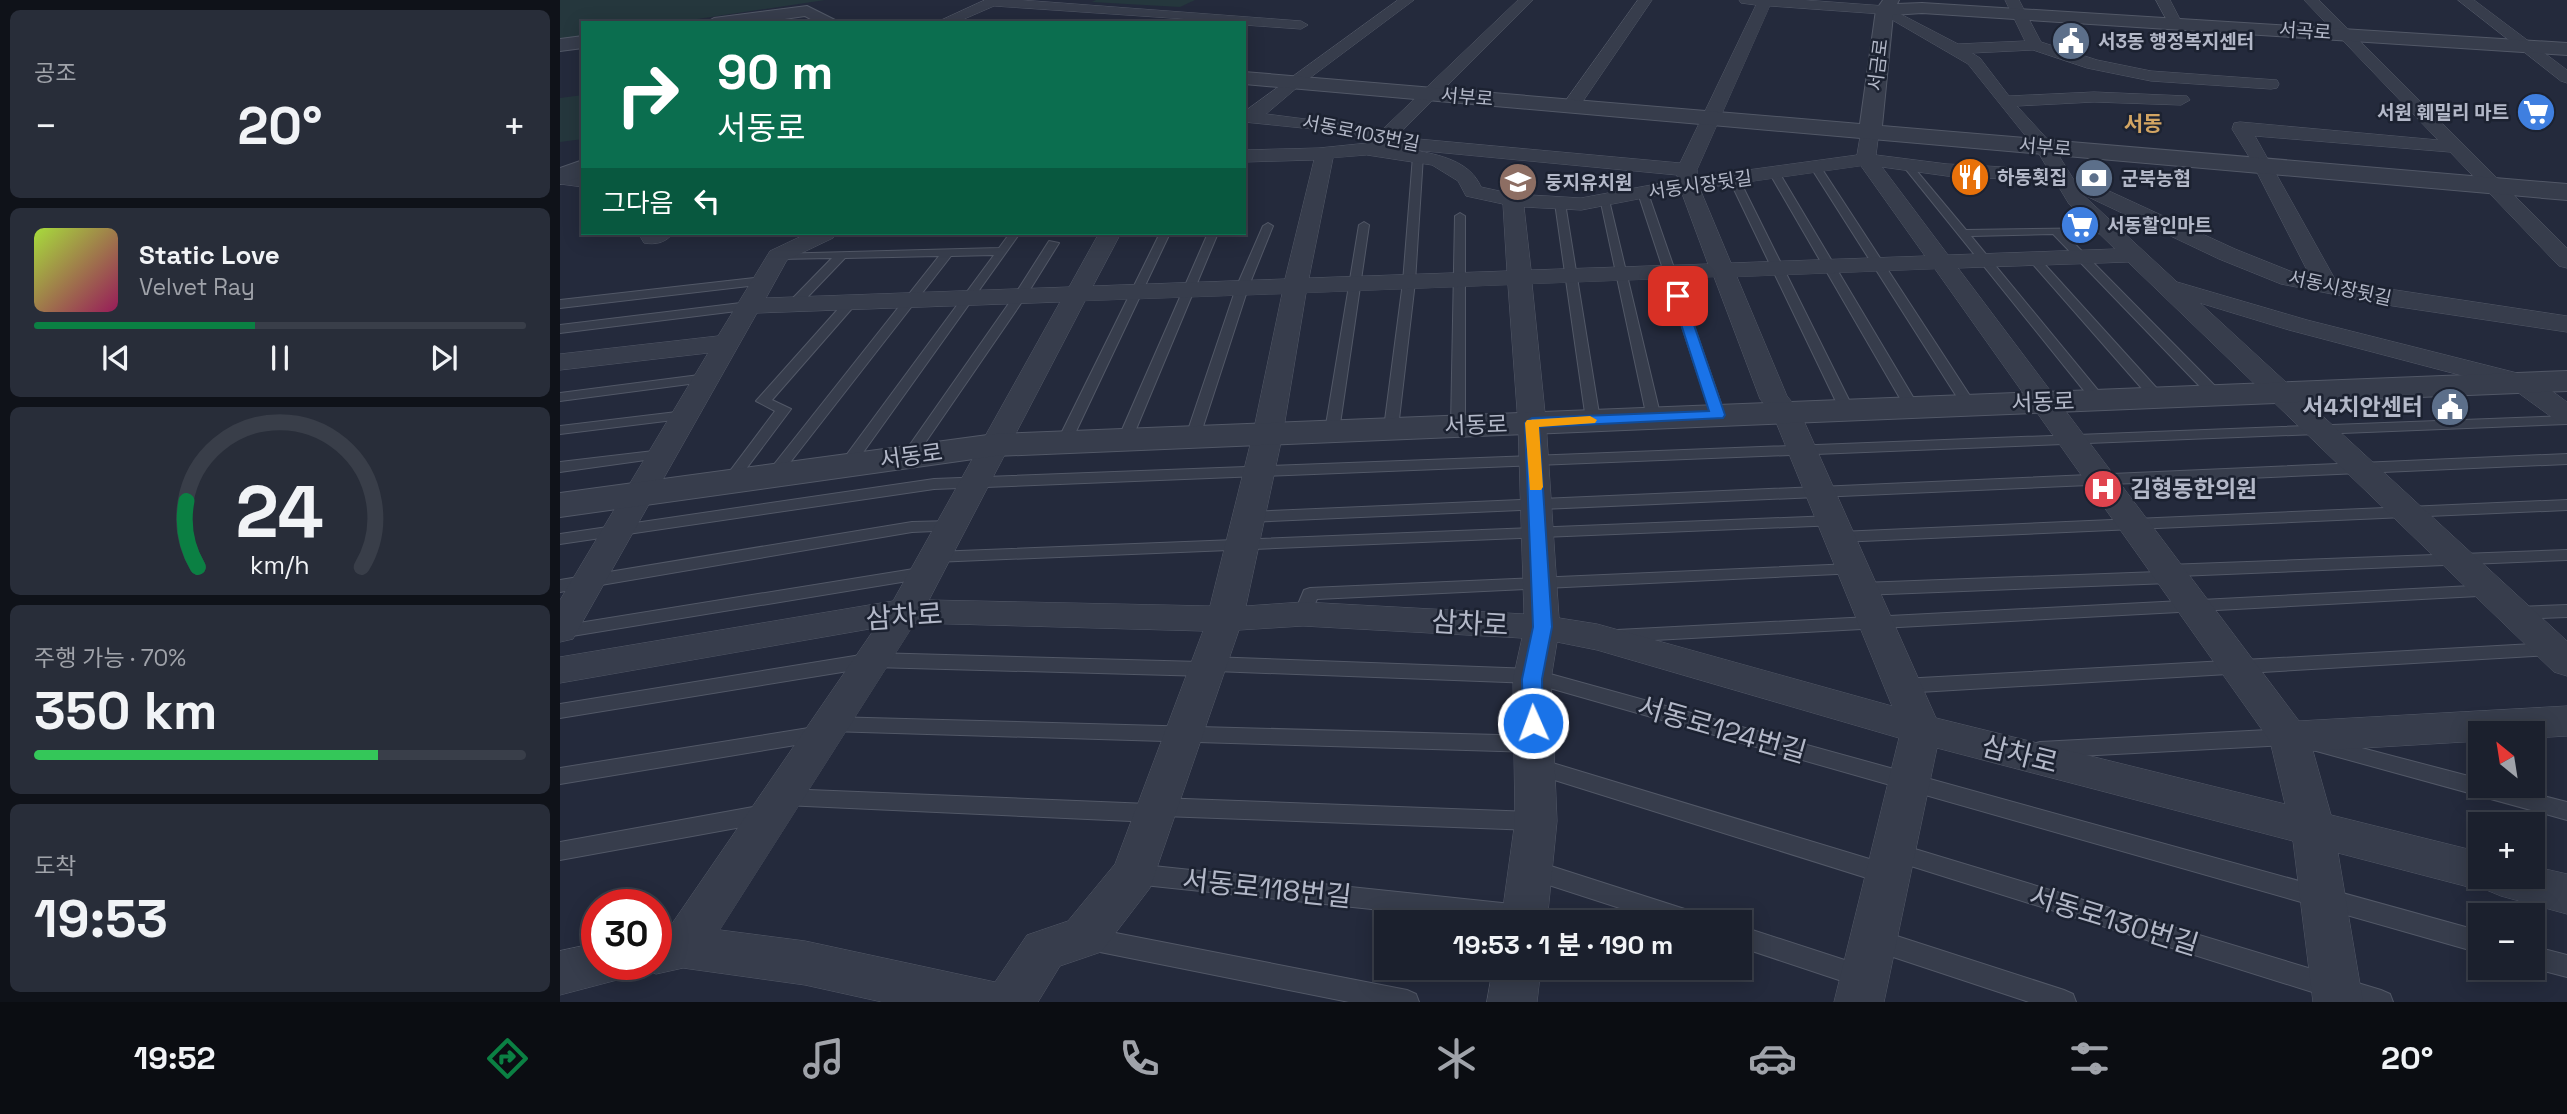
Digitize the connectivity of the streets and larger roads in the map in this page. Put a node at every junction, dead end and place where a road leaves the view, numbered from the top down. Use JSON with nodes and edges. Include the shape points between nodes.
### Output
{"nodes":[{"id":1,"x":1407,"y":0,"type":"edge"},
{"id":2,"x":1526,"y":0,"type":"edge"},
{"id":3,"x":1645,"y":0,"type":"edge"},
{"id":4,"x":1746,"y":0,"type":"edge"},
{"id":5,"x":2163,"y":0,"type":"edge"},
{"id":6,"x":2311,"y":0,"type":"edge"},
{"id":7,"x":2465,"y":0,"type":"edge"},
{"id":8,"x":992,"y":1,"type":"edge"},
{"id":9,"x":1757,"y":1,"type":"edge"},
{"id":10,"x":831,"y":4,"type":"dead end"},
{"id":11,"x":1888,"y":5,"type":"edge"},
{"id":12,"x":1272,"y":7,"type":"dead end"},
{"id":13,"x":2015,"y":7,"type":"edge"},
{"id":14,"x":807,"y":10,"type":"junction"},
{"id":15,"x":728,"y":21,"type":"edge"},
{"id":16,"x":828,"y":21,"type":"edge"},
{"id":17,"x":947,"y":21,"type":"edge"},
{"id":18,"x":1234,"y":21,"type":"edge"},
{"id":19,"x":1246,"y":22,"type":"edge"},
{"id":20,"x":2175,"y":23,"type":"junction"},
{"id":21,"x":1301,"y":25,"type":"dead end"},
{"id":22,"x":2345,"y":34,"type":"junction"},
{"id":23,"x":581,"y":42,"type":"edge"},
{"id":24,"x":560,"y":45,"type":"edge"},
{"id":25,"x":2035,"y":45,"type":"junction"},
{"id":26,"x":2522,"y":46,"type":"junction"},
{"id":27,"x":2567,"y":48,"type":"edge"},
{"id":28,"x":1955,"y":49,"type":"junction"},
{"id":29,"x":1246,"y":78,"type":"edge"},
{"id":30,"x":2567,"y":78,"type":"edge"},
{"id":31,"x":2179,"y":80,"type":"junction"},
{"id":32,"x":1293,"y":82,"type":"junction"},
{"id":33,"x":2272,"y":84,"type":"dead end"},
{"id":34,"x":1431,"y":94,"type":"junction"},
{"id":35,"x":2004,"y":101,"type":"junction"},
{"id":36,"x":1571,"y":106,"type":"junction"},
{"id":37,"x":1248,"y":116,"type":"edge"},
{"id":38,"x":1712,"y":118,"type":"junction"},
{"id":39,"x":1870,"y":131,"type":"junction"},
{"id":40,"x":1384,"y":138,"type":"junction"},
{"id":41,"x":2044,"y":147,"type":"junction"},
{"id":42,"x":2456,"y":147,"type":"junction"},
{"id":43,"x":1367,"y":149,"type":"junction"},
{"id":44,"x":1325,"y":153,"type":"junction"},
{"id":45,"x":1246,"y":156,"type":"edge"},
{"id":46,"x":1866,"y":159,"type":"junction"},
{"id":47,"x":2263,"y":166,"type":"junction"},
{"id":48,"x":581,"y":168,"type":"edge"},
{"id":49,"x":2004,"y":173,"type":"dead end"},
{"id":50,"x":560,"y":177,"type":"edge"},
{"id":51,"x":1688,"y":177,"type":"junction"},
{"id":52,"x":581,"y":181,"type":"edge"},
{"id":53,"x":2493,"y":186,"type":"junction"},
{"id":54,"x":2088,"y":189,"type":"dead end"},
{"id":55,"x":2567,"y":192,"type":"edge"},
{"id":56,"x":1513,"y":200,"type":"junction"},
{"id":57,"x":821,"y":235,"type":"edge"},
{"id":58,"x":1109,"y":235,"type":"edge"},
{"id":59,"x":2135,"y":255,"type":"junction"},
{"id":60,"x":2567,"y":261,"type":"edge"},
{"id":61,"x":1940,"y":262,"type":"junction"},
{"id":62,"x":1721,"y":270,"type":"junction"},
{"id":63,"x":1520,"y":278,"type":"junction"},
{"id":64,"x":1295,"y":286,"type":"junction"},
{"id":65,"x":2168,"y":286,"type":"junction"},
{"id":66,"x":2328,"y":286,"type":"junction"},
{"id":67,"x":1074,"y":294,"type":"junction"},
{"id":68,"x":749,"y":306,"type":"junction"},
{"id":69,"x":2567,"y":324,"type":"edge"},
{"id":70,"x":727,"y":343,"type":"junction"},
{"id":71,"x":560,"y":362,"type":"edge"},
{"id":72,"x":2567,"y":381,"type":"edge"},
{"id":73,"x":2523,"y":383,"type":"junction"},
{"id":74,"x":2282,"y":392,"type":"junction"},
{"id":75,"x":2041,"y":402,"type":"junction"},
{"id":76,"x":1786,"y":412,"type":"junction"},
{"id":77,"x":2567,"y":417,"type":"edge"},
{"id":78,"x":1532,"y":423,"type":"junction"},
{"id":79,"x":1268,"y":433,"type":"junction"},
{"id":80,"x":995,"y":444,"type":"junction"},
{"id":81,"x":638,"y":494,"type":"junction"},
{"id":82,"x":560,"y":505,"type":"edge"},
{"id":83,"x":574,"y":584,"type":"edge"},
{"id":84,"x":905,"y":611,"type":"junction"},
{"id":85,"x":1225,"y":619,"type":"junction"},
{"id":86,"x":1542,"y":627,"type":"junction"},
{"id":87,"x":560,"y":631,"type":"edge"},
{"id":88,"x":2560,"y":656,"type":"edge"},
{"id":89,"x":560,"y":670,"type":"edge"},
{"id":90,"x":2567,"y":721,"type":"edge"},
{"id":91,"x":1921,"y":729,"type":"junction"},
{"id":92,"x":2289,"y":737,"type":"junction"},
{"id":93,"x":2313,"y":829,"type":"junction"},
{"id":94,"x":2468,"y":868,"type":"edge"},
{"id":95,"x":2545,"y":888,"type":"edge"},
{"id":96,"x":2567,"y":894,"type":"edge"},
{"id":97,"x":1526,"y":910,"type":"edge"},
{"id":98,"x":672,"y":947,"type":"edge"},
{"id":99,"x":672,"y":950,"type":"edge"},
{"id":100,"x":581,"y":968,"type":"edge"},
{"id":101,"x":560,"y":973,"type":"edge"},
{"id":102,"x":1865,"y":973,"type":"edge"},
{"id":103,"x":1515,"y":980,"type":"edge"},
{"id":104,"x":2337,"y":995,"type":"edge"},
{"id":105,"x":988,"y":1002,"type":"edge"},
{"id":106,"x":1010,"y":1002,"type":"edge"},
{"id":107,"x":1511,"y":1002,"type":"edge"}],
"edges":[{"from":1,"to":32,"type":"street"},
{"from":2,"to":34,"type":"street","via":[[1434,86]]},
{"from":3,"to":36,"type":"street"},
{"from":4,"to":9,"type":"street","name":"서곡로"},
{"from":5,"to":20,"type":"street"},
{"from":6,"to":22,"type":"street"},
{"from":7,"to":26,"type":"street"},
{"from":8,"to":17,"type":"street"},
{"from":8,"to":18,"type":"street"},
{"from":9,"to":11,"type":"street","name":"서곡로"},
{"from":9,"to":38,"type":"street"},
{"from":10,"to":14,"type":"street"},
{"from":11,"to":13,"type":"street","name":"서곡로"},
{"from":11,"to":28,"type":"street"},
{"from":11,"to":39,"type":"street","name":"서금로"},
{"from":12,"to":19,"type":"street"},
{"from":13,"to":20,"type":"street","name":"서곡로"},
{"from":13,"to":25,"type":"street"},
{"from":14,"to":15,"type":"street"},
{"from":14,"to":16,"type":"street"},
{"from":19,"to":21,"type":"street"},
{"from":20,"to":22,"type":"street","name":"서곡로"},
{"from":22,"to":26,"type":"street","name":"서곡로"},
{"from":22,"to":42,"type":"street"},
{"from":23,"to":24,"type":"street"},
{"from":25,"to":28,"type":"street"},
{"from":25,"to":31,"type":"street","via":[[2103,68]]},
{"from":26,"to":27,"type":"street","name":"서곡로"},
{"from":26,"to":30,"type":"street"},
{"from":28,"to":35,"type":"street","via":[[1974,61]]},
{"from":29,"to":32,"type":"street","name":"서부로"},
{"from":31,"to":33,"type":"street"},
{"from":31,"to":35,"type":"street","via":[[2198,98]]},
{"from":32,"to":34,"type":"street","name":"서부로"},
{"from":32,"to":37,"type":"street"},
{"from":34,"to":36,"type":"street","name":"서부로"},
{"from":34,"to":40,"type":"street","name":"서부로"},
{"from":35,"to":41,"type":"street"},
{"from":36,"to":38,"type":"street","name":"서부로"},
{"from":37,"to":40,"type":"street","name":"서동로103번길","via":[[1342,127]]},
{"from":38,"to":39,"type":"street","name":"서부로"},
{"from":38,"to":51,"type":"street"},
{"from":39,"to":41,"type":"street","name":"서부로"},
{"from":39,"to":46,"type":"street"},
{"from":40,"to":43,"type":"street","name":"서부로","via":[[1379,146]]},
{"from":40,"to":51,"type":"street","name":"서동로103번길"},
{"from":41,"to":47,"type":"street","name":"서부로"},
{"from":41,"to":59,"type":"street","via":[[2076,200]]},
{"from":42,"to":47,"type":"street","via":[[2241,128]]},
{"from":42,"to":53,"type":"street"},
{"from":43,"to":44,"type":"street","name":"서동시장뒷길"},
{"from":43,"to":56,"type":"street","name":"서동시장뒷길","via":[[1438,160],[1466,177],[1473,192]]},
{"from":44,"to":45,"type":"street","name":"서동시장뒷길"},
{"from":44,"to":64,"type":"street"},
{"from":46,"to":49,"type":"street","name":"서동시장뒷길"},
{"from":46,"to":51,"type":"street","name":"서동시장뒷길","via":[[1734,179]]},
{"from":46,"to":61,"type":"street"},
{"from":47,"to":53,"type":"street","name":"서부로"},
{"from":47,"to":66,"type":"street"},
{"from":48,"to":50,"type":"street"},
{"from":50,"to":52,"type":"street"},
{"from":51,"to":56,"type":"street","name":"서동시장뒷길","via":[[1643,193],[1581,204]]},
{"from":51,"to":62,"type":"street"},
{"from":53,"to":55,"type":"street","name":"서부로"},
{"from":53,"to":60,"type":"street"},
{"from":54,"to":66,"type":"street","name":"서동시장뒷길","via":[[2227,254],[2290,279]]},
{"from":56,"to":63,"type":"street"},
{"from":57,"to":68,"type":"street","via":[[778,256]]},
{"from":58,"to":67,"type":"street"},
{"from":59,"to":61,"type":"street"},
{"from":59,"to":65,"type":"street"},
{"from":61,"to":62,"type":"street"},
{"from":61,"to":75,"type":"street"},
{"from":62,"to":63,"type":"street"},
{"from":62,"to":76,"type":"street","via":[[1774,399]]},
{"from":63,"to":64,"type":"street"},
{"from":63,"to":78,"type":"street"},
{"from":64,"to":67,"type":"street"},
{"from":64,"to":79,"type":"street"},
{"from":65,"to":73,"type":"street","name":"서동로"},
{"from":65,"to":74,"type":"street"},
{"from":66,"to":69,"type":"street","name":"서동시장뒷길"},
{"from":67,"to":68,"type":"street"},
{"from":67,"to":80,"type":"street"},
{"from":68,"to":70,"type":"street"},
{"from":70,"to":71,"type":"street"},
{"from":70,"to":81,"type":"street"},
{"from":72,"to":73,"type":"street","name":"서동로"},
{"from":73,"to":74,"type":"street","name":"서동로"},
{"from":73,"to":77,"type":"street"},
{"from":74,"to":75,"type":"street","name":"서동로"},
{"from":74,"to":88,"type":"street"},
{"from":75,"to":76,"type":"street","name":"서동로"},
{"from":75,"to":92,"type":"street"},
{"from":76,"to":78,"type":"street","name":"서동로"},
{"from":76,"to":91,"type":"street"},
{"from":78,"to":79,"type":"street","name":"서동로"},
{"from":78,"to":86,"type":"street"},
{"from":79,"to":80,"type":"street","name":"서동로"},
{"from":79,"to":85,"type":"street"},
{"from":80,"to":81,"type":"street","name":"서동로"},
{"from":80,"to":84,"type":"street"},
{"from":81,"to":82,"type":"street","name":"서동로"},
{"from":81,"to":83,"type":"street","via":[[618,530]]},
{"from":83,"to":87,"type":"street"},
{"from":84,"to":85,"type":"street","name":"삼차로"},
{"from":84,"to":89,"type":"street","name":"삼차로"},
{"from":84,"to":98,"type":"street","via":[[777,805]]},
{"from":85,"to":86,"type":"street","name":"삼차로","via":[[1303,614]]},
{"from":85,"to":106,"type":"street","via":[[1134,874],[1084,937],[1044,950]]},
{"from":86,"to":91,"type":"street","name":"삼차로","via":[[1597,638]]},
{"from":86,"to":97,"type":"street","via":[[1532,676],[1536,821]]},
{"from":90,"to":92,"type":"street"},
{"from":91,"to":93,"type":"street","name":"삼차로"},
{"from":91,"to":102,"type":"street"},
{"from":92,"to":93,"type":"street"},
{"from":93,"to":94,"type":"street","name":"삼차로"},
{"from":93,"to":104,"type":"street"},
{"from":95,"to":96,"type":"street"},
{"from":99,"to":105,"type":"street","via":[[805,963]]},
{"from":100,"to":101,"type":"street"},
{"from":103,"to":107,"type":"street"}]}
